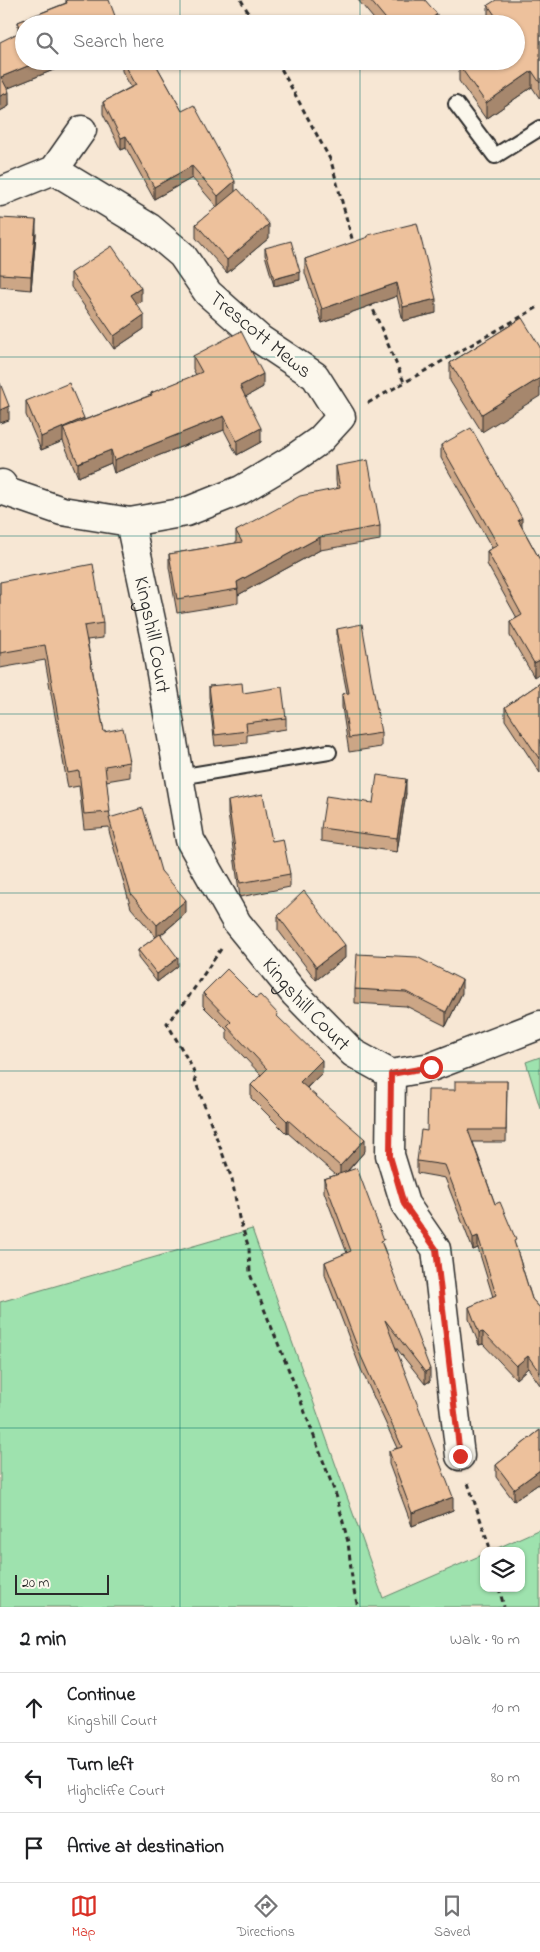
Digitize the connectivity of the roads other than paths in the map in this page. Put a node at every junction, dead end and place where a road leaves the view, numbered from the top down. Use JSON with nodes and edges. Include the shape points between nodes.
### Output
{"nodes":[{"id":1,"x":456,"y":104,"type":"dead end"},
{"id":2,"x":540,"y":128,"type":"edge"},
{"id":3,"x":82,"y":130,"type":"dead end"},
{"id":4,"x":54,"y":170,"type":"junction"},
{"id":5,"x":0,"y":192,"type":"edge"},
{"id":6,"x":2,"y":484,"type":"dead end"},
{"id":7,"x":130,"y":522,"type":"junction"},
{"id":8,"x":329,"y":752,"type":"dead end"},
{"id":9,"x":179,"y":776,"type":"junction"},
{"id":10,"x":540,"y":1026,"type":"edge"},
{"id":11,"x":391,"y":1074,"type":"junction"},
{"id":12,"x":460,"y":1456,"type":"road end"}],
"edges":[{"from":1,"to":2,"type":"lane","via":[[495,156]]},
{"from":3,"to":4,"type":"street"},
{"from":4,"to":5,"type":"street"},
{"from":4,"to":7,"type":"street","name":"Trescott Mews","via":[[150,228],[182,255],[208,293],[261,340],[315,376],[341,418],[320,440],[241,490],[186,512]]},
{"from":6,"to":7,"type":"street","via":[[7,492],[62,511]]},
{"from":7,"to":9,"type":"street","name":"Kingshill Court"},
{"from":8,"to":9,"type":"lane"},
{"from":9,"to":11,"type":"street","name":"Kingshill Court","via":[[190,840],[237,923],[295,994],[353,1053]]},
{"from":10,"to":11,"type":"street","via":[[431,1067]]},
{"from":11,"to":12,"type":"street","via":[[390,1156],[404,1204],[436,1249]]}]}
